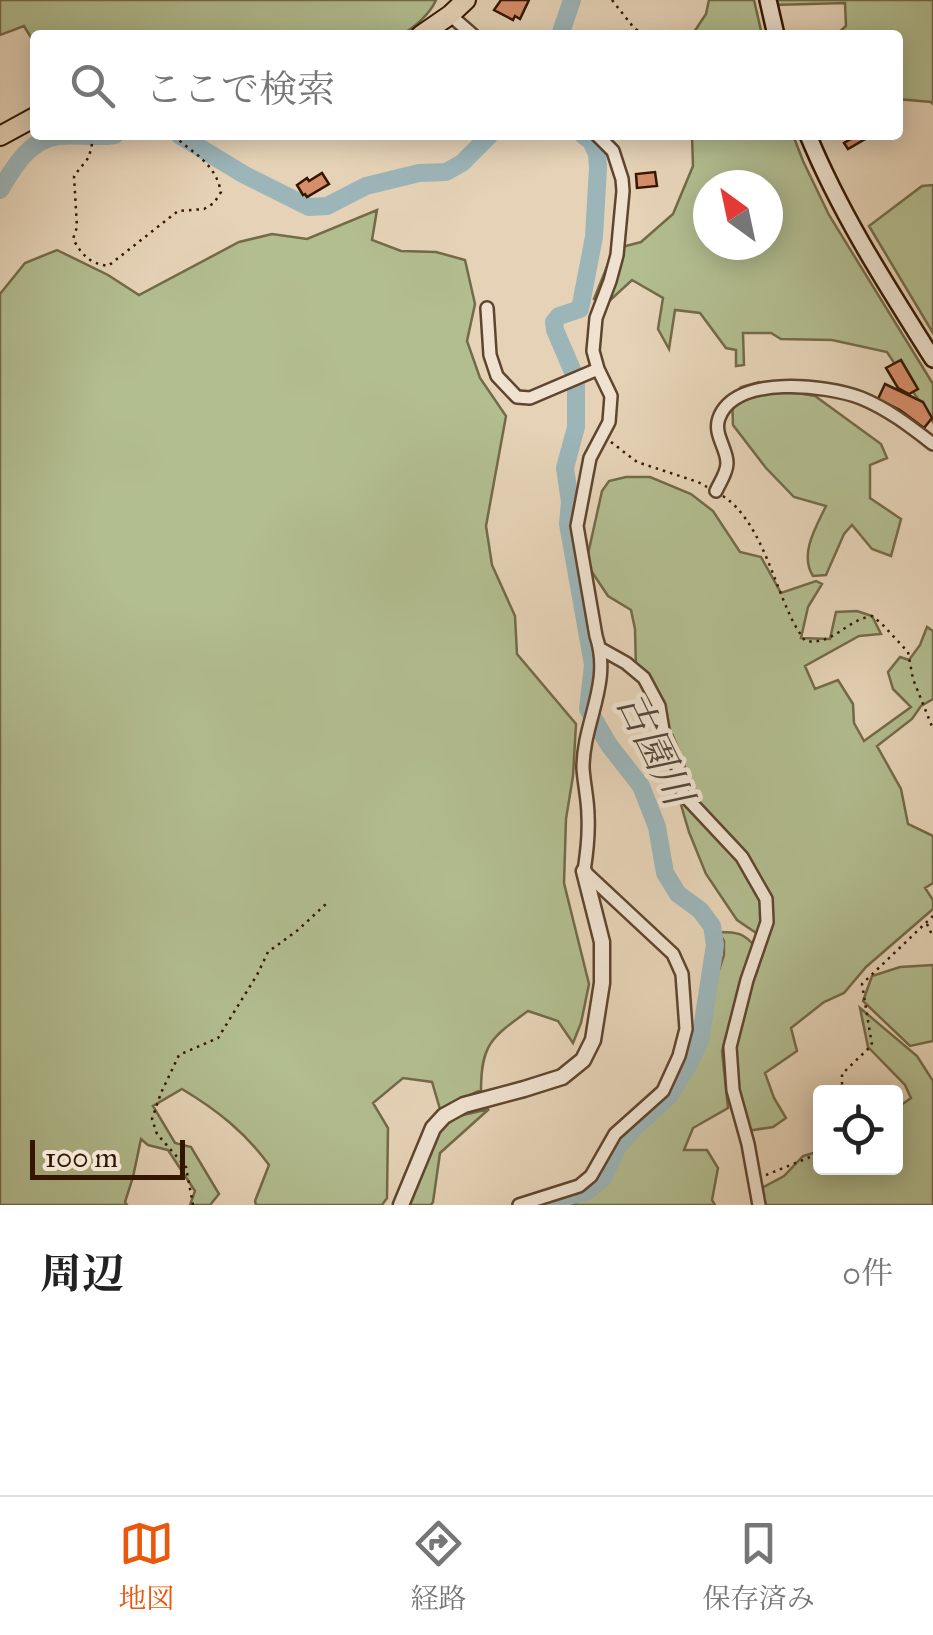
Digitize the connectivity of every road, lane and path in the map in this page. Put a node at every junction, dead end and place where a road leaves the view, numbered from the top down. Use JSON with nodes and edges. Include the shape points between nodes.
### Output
{"nodes":[{"id":1,"x":466,"y":0,"type":"edge"},
{"id":2,"x":612,"y":0,"type":"edge"},
{"id":3,"x":768,"y":0,"type":"edge"},
{"id":4,"x":450,"y":16,"type":"junction"},
{"id":5,"x":429,"y":30,"type":"edge"},
{"id":6,"x":467,"y":30,"type":"edge"},
{"id":7,"x":637,"y":30,"type":"edge"},
{"id":8,"x":775,"y":30,"type":"edge"},
{"id":9,"x":30,"y":120,"type":"edge"},
{"id":10,"x":0,"y":136,"type":"edge"},
{"id":11,"x":179,"y":140,"type":"edge"},
{"id":12,"x":603,"y":140,"type":"edge"},
{"id":13,"x":810,"y":140,"type":"edge"},
{"id":14,"x":92,"y":144,"type":"dead end"},
{"id":15,"x":487,"y":308,"type":"dead end"},
{"id":16,"x":933,"y":358,"type":"edge"},
{"id":17,"x":598,"y":369,"type":"junction"},
{"id":18,"x":602,"y":436,"type":"junction"},
{"id":19,"x":933,"y":444,"type":"edge"},
{"id":20,"x":716,"y":491,"type":"junction"},
{"id":21,"x":601,"y":649,"type":"junction"},
{"id":22,"x":933,"y":729,"type":"edge"},
{"id":23,"x":584,"y":871,"type":"junction"},
{"id":24,"x":327,"y":904,"type":"dead end"},
{"id":25,"x":933,"y":916,"type":"edge"},
{"id":26,"x":926,"y":922,"type":"junction"},
{"id":27,"x":933,"y":937,"type":"edge"},
{"id":28,"x":842,"y":1085,"type":"edge"},
{"id":29,"x":813,"y":1156,"type":"edge"},
{"id":30,"x":755,"y":1179,"type":"junction"},
{"id":31,"x":193,"y":1205,"type":"edge"},
{"id":32,"x":401,"y":1205,"type":"edge"},
{"id":33,"x":519,"y":1205,"type":"edge"},
{"id":34,"x":759,"y":1205,"type":"edge"}],
"edges":[{"from":1,"to":4,"type":"highway"},
{"from":2,"to":7,"type":"path"},
{"from":3,"to":8,"type":"main road"},
{"from":4,"to":5,"type":"highway"},
{"from":4,"to":6,"type":"street"},
{"from":9,"to":10,"type":"highway"},
{"from":11,"to":14,"type":"path","via":[[210,166],[221,192],[204,208],[178,211],[108,266],[95,264],[73,240],[74,176]]},
{"from":12,"to":17,"type":"street","via":[[613,151],[623,191],[617,256],[596,318]]},
{"from":13,"to":16,"type":"main road","via":[[858,239]]},
{"from":15,"to":17,"type":"street","via":[[497,376],[517,397],[530,398]]},
{"from":17,"to":18,"type":"street","via":[[611,396]]},
{"from":18,"to":20,"type":"path","via":[[637,462]]},
{"from":18,"to":21,"type":"street","via":[[590,458],[577,526]]},
{"from":19,"to":20,"type":"street","via":[[861,398],[790,385],[764,388],[741,396],[719,416],[728,458]]},
{"from":20,"to":22,"type":"path","via":[[734,502],[757,538],[805,641],[820,643],[872,616],[908,652]]},
{"from":21,"to":23,"type":"street","via":[[599,696],[583,766]]},
{"from":21,"to":30,"type":"street","via":[[644,678],[659,706],[683,794],[742,857],[766,899],[767,922],[730,1047]]},
{"from":23,"to":32,"type":"street","via":[[602,942],[602,983],[583,1060],[562,1077],[464,1104],[444,1116]]},
{"from":23,"to":33,"type":"street","via":[[672,954],[682,974],[686,1028],[663,1091],[614,1134],[591,1176]]},
{"from":24,"to":31,"type":"path","via":[[268,952],[218,1038],[179,1055],[161,1093],[152,1119],[186,1167]]},
{"from":25,"to":26,"type":"path"},
{"from":26,"to":27,"type":"path"},
{"from":26,"to":28,"type":"path","via":[[862,984],[872,1045],[842,1074]]},
{"from":29,"to":30,"type":"path"},
{"from":30,"to":34,"type":"street"}]}
